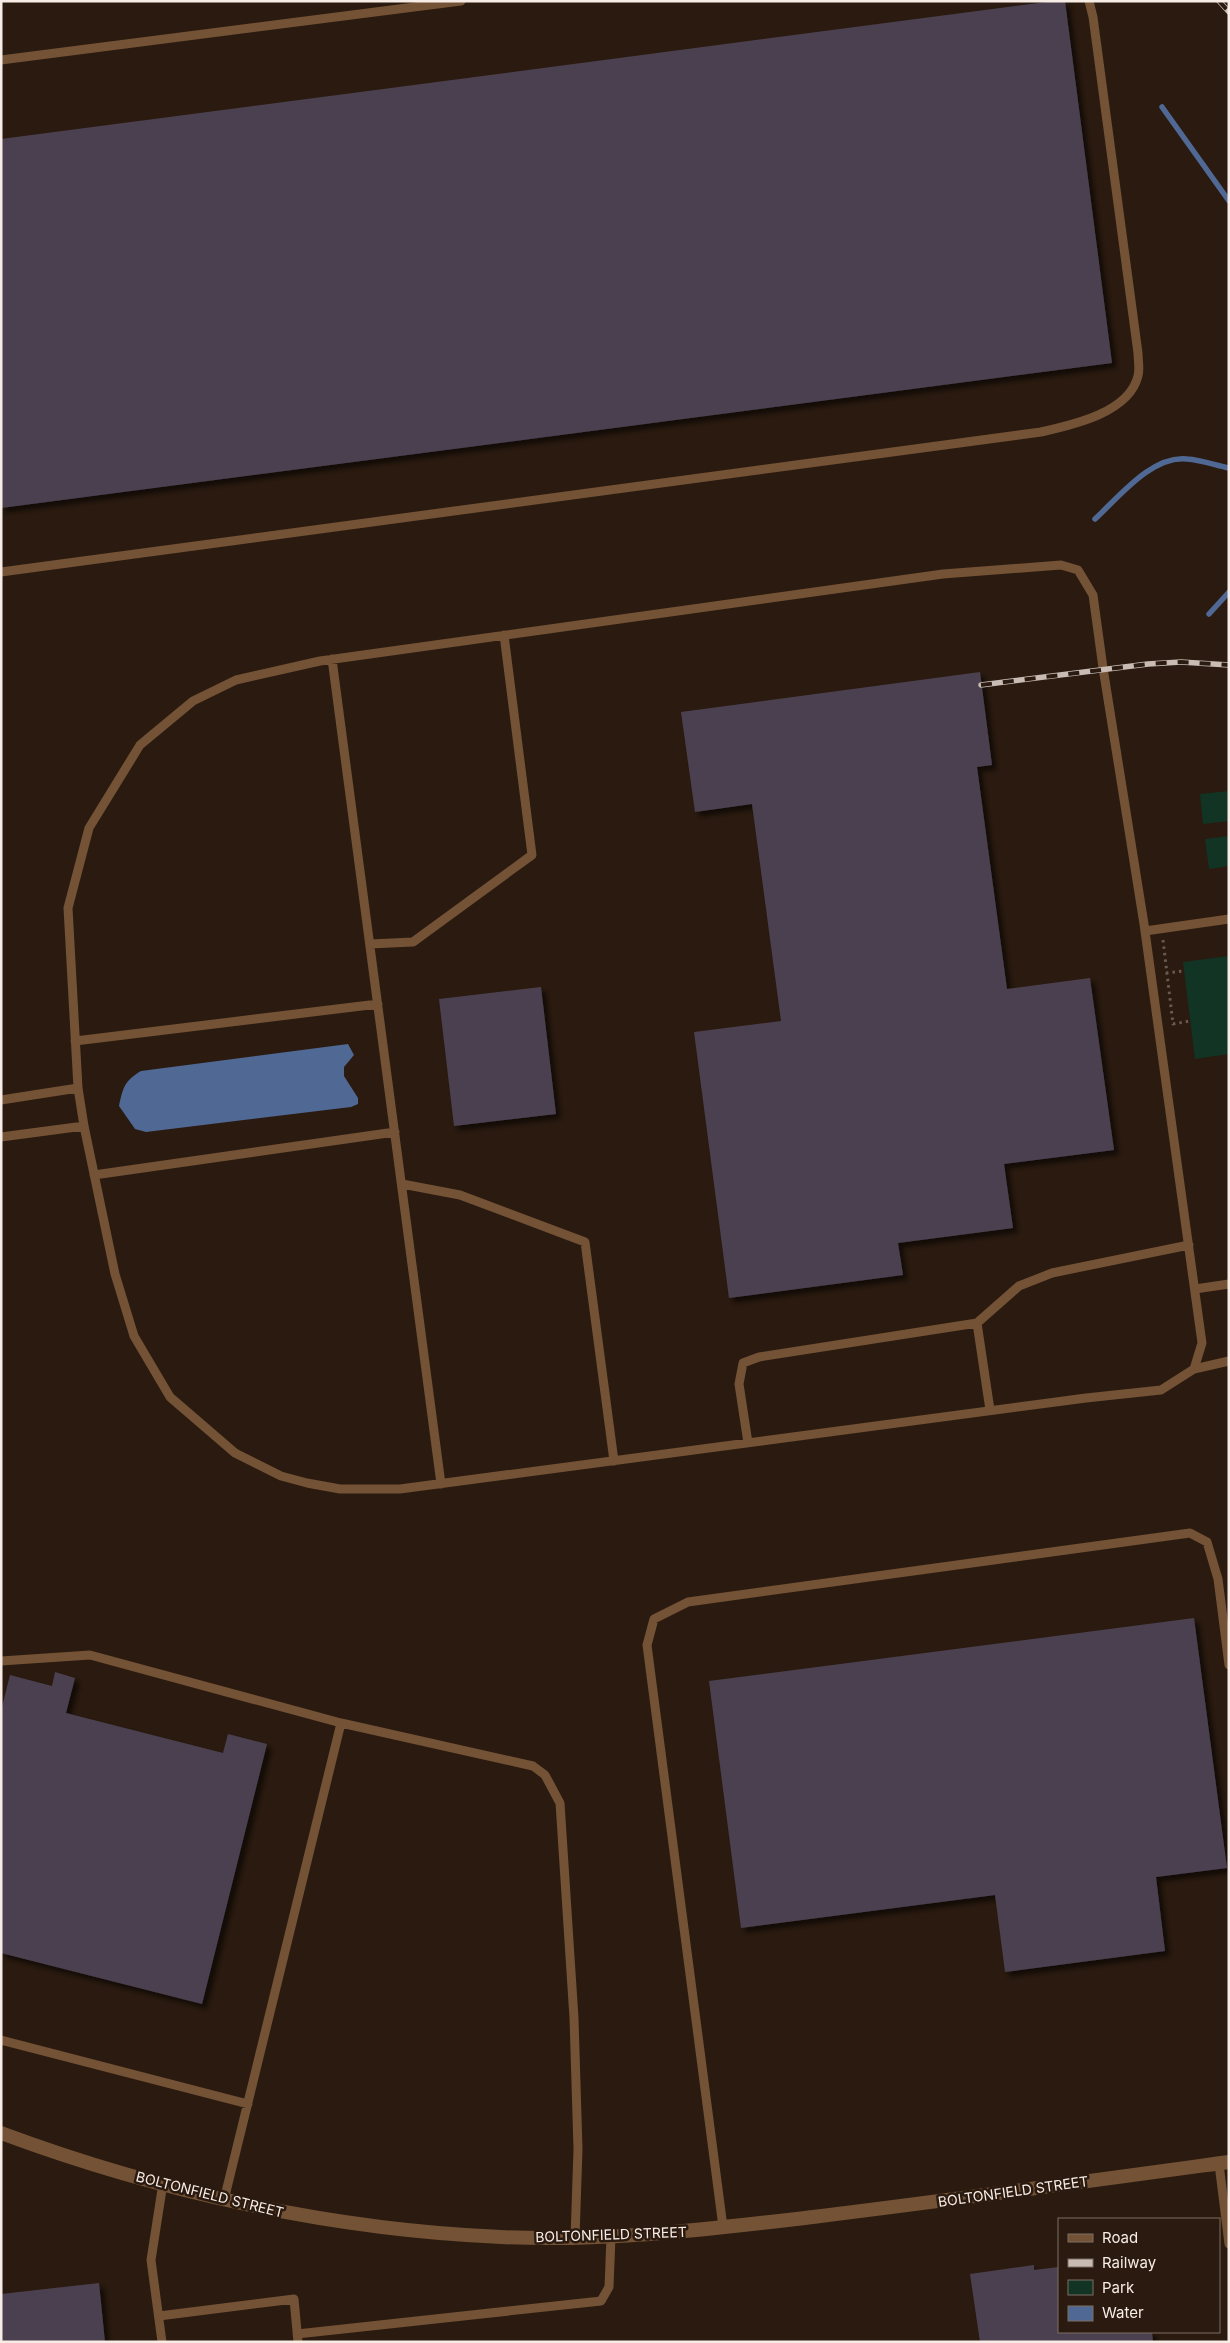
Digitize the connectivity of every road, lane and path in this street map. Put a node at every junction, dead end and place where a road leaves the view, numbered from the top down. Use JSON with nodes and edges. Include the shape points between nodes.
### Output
{"nodes":[{"id":1,"x":461,"y":1,"type":"edge"},
{"id":2,"x":1089,"y":1,"type":"edge"},
{"id":3,"x":1,"y":60,"type":"edge"},
{"id":4,"x":1,"y":572,"type":"edge"},
{"id":5,"x":504,"y":635,"type":"junction"},
{"id":6,"x":332,"y":659,"type":"junction"},
{"id":7,"x":1229,"y":919,"type":"edge"},
{"id":8,"x":1145,"y":931,"type":"junction"},
{"id":9,"x":1172,"y":938,"type":"dead end"},
{"id":10,"x":370,"y":944,"type":"junction"},
{"id":11,"x":1184,"y":971,"type":"dead end"},
{"id":12,"x":1166,"y":972,"type":"junction"},
{"id":13,"x":378,"y":1004,"type":"junction"},
{"id":14,"x":1190,"y":1021,"type":"dead end"},
{"id":15,"x":75,"y":1041,"type":"junction"},
{"id":16,"x":78,"y":1088,"type":"junction"},
{"id":17,"x":1,"y":1100,"type":"edge"},
{"id":18,"x":84,"y":1126,"type":"junction"},
{"id":19,"x":395,"y":1132,"type":"junction"},
{"id":20,"x":1,"y":1137,"type":"edge"},
{"id":21,"x":94,"y":1174,"type":"junction"},
{"id":22,"x":402,"y":1184,"type":"junction"},
{"id":23,"x":1189,"y":1245,"type":"junction"},
{"id":24,"x":1229,"y":1284,"type":"edge"},
{"id":25,"x":1195,"y":1289,"type":"junction"},
{"id":26,"x":977,"y":1323,"type":"junction"},
{"id":27,"x":1229,"y":1361,"type":"edge"},
{"id":28,"x":1194,"y":1369,"type":"junction"},
{"id":29,"x":990,"y":1410,"type":"junction"},
{"id":30,"x":748,"y":1443,"type":"junction"},
{"id":31,"x":614,"y":1461,"type":"junction"},
{"id":32,"x":442,"y":1484,"type":"junction"},
{"id":33,"x":1,"y":1661,"type":"edge"},
{"id":34,"x":1229,"y":1665,"type":"edge"},
{"id":35,"x":341,"y":1722,"type":"junction"},
{"id":36,"x":1,"y":2040,"type":"edge"},
{"id":37,"x":248,"y":2104,"type":"junction"},
{"id":38,"x":1,"y":2133,"type":"edge"},
{"id":39,"x":1224,"y":2163,"type":"edge"},
{"id":40,"x":163,"y":2183,"type":"junction"},
{"id":41,"x":224,"y":2200,"type":"junction"},
{"id":42,"x":723,"y":2227,"type":"junction"},
{"id":43,"x":610,"y":2237,"type":"junction"},
{"id":44,"x":575,"y":2238,"type":"junction"},
{"id":45,"x":1225,"y":2239,"type":"edge"},
{"id":46,"x":159,"y":2316,"type":"junction"},
{"id":47,"x":297,"y":2338,"type":"edge"},
{"id":48,"x":162,"y":2342,"type":"edge"}],
"edges":[{"from":1,"to":3,"type":"lane"},
{"from":2,"to":4,"type":"lane","via":[[1138,353],[1138,376],[1132,390],[1116,404],[1083,422],[1041,432]]},
{"from":5,"to":6,"type":"lane"},
{"from":5,"to":8,"type":"lane","via":[[943,574],[1061,565],[1078,570],[1094,595]]},
{"from":5,"to":10,"type":"lane","via":[[532,855],[413,942]]},
{"from":6,"to":10,"type":"lane"},
{"from":6,"to":15,"type":"lane","via":[[236,680],[193,701],[140,745],[89,828],[68,908]]},
{"from":7,"to":8,"type":"lane"},
{"from":8,"to":23,"type":"lane"},
{"from":9,"to":12,"type":"path","via":[[1162,939]]},
{"from":10,"to":13,"type":"lane"},
{"from":11,"to":12,"type":"path"},
{"from":12,"to":14,"type":"path","via":[[1173,1024]]},
{"from":13,"to":15,"type":"lane"},
{"from":13,"to":19,"type":"lane"},
{"from":15,"to":16,"type":"lane"},
{"from":16,"to":17,"type":"lane"},
{"from":16,"to":18,"type":"lane"},
{"from":18,"to":20,"type":"lane"},
{"from":18,"to":21,"type":"lane"},
{"from":19,"to":21,"type":"lane"},
{"from":19,"to":22,"type":"lane"},
{"from":21,"to":32,"type":"lane","via":[[115,1274],[134,1336],[170,1397],[235,1453],[281,1476],[340,1489],[400,1489]]},
{"from":22,"to":31,"type":"lane","via":[[460,1195],[584,1242]]},
{"from":22,"to":32,"type":"lane"},
{"from":23,"to":25,"type":"lane"},
{"from":23,"to":26,"type":"lane","via":[[1052,1273],[1020,1286]]},
{"from":24,"to":25,"type":"lane"},
{"from":25,"to":28,"type":"lane","via":[[1202,1343]]},
{"from":26,"to":29,"type":"lane"},
{"from":26,"to":30,"type":"lane","via":[[743,1362],[739,1384]]},
{"from":27,"to":28,"type":"lane"},
{"from":28,"to":29,"type":"lane","via":[[1161,1390]]},
{"from":29,"to":30,"type":"lane"},
{"from":30,"to":31,"type":"lane"},
{"from":31,"to":32,"type":"lane"},
{"from":33,"to":35,"type":"lane","via":[[90,1655]]},
{"from":34,"to":42,"type":"lane","via":[[1218,1579],[1208,1542],[1190,1533],[688,1602],[654,1619],[647,1645]]},
{"from":35,"to":37,"type":"lane"},
{"from":35,"to":44,"type":"lane","via":[[533,1766],[545,1774],[560,1803],[574,2018],[578,2149]]},
{"from":36,"to":37,"type":"lane"},
{"from":37,"to":41,"type":"lane"},
{"from":38,"to":40,"type":"street","name":"BOLTONFIELD STREET","via":[[84,2162]]},
{"from":39,"to":42,"type":"street","name":"BOLTONFIELD STREET"},
{"from":39,"to":45,"type":"lane"},
{"from":40,"to":41,"type":"street","name":"BOLTONFIELD STREET"},
{"from":40,"to":46,"type":"lane","via":[[152,2260]]},
{"from":41,"to":44,"type":"street","name":"BOLTONFIELD STREET","via":[[295,2214],[434,2233]]},
{"from":42,"to":43,"type":"street","name":"BOLTONFIELD STREET"},
{"from":43,"to":44,"type":"street","name":"BOLTONFIELD STREET"},
{"from":43,"to":47,"type":"lane","via":[[609,2287],[601,2300]]},
{"from":46,"to":47,"type":"lane","via":[[294,2299]]},
{"from":46,"to":48,"type":"lane"}]}
